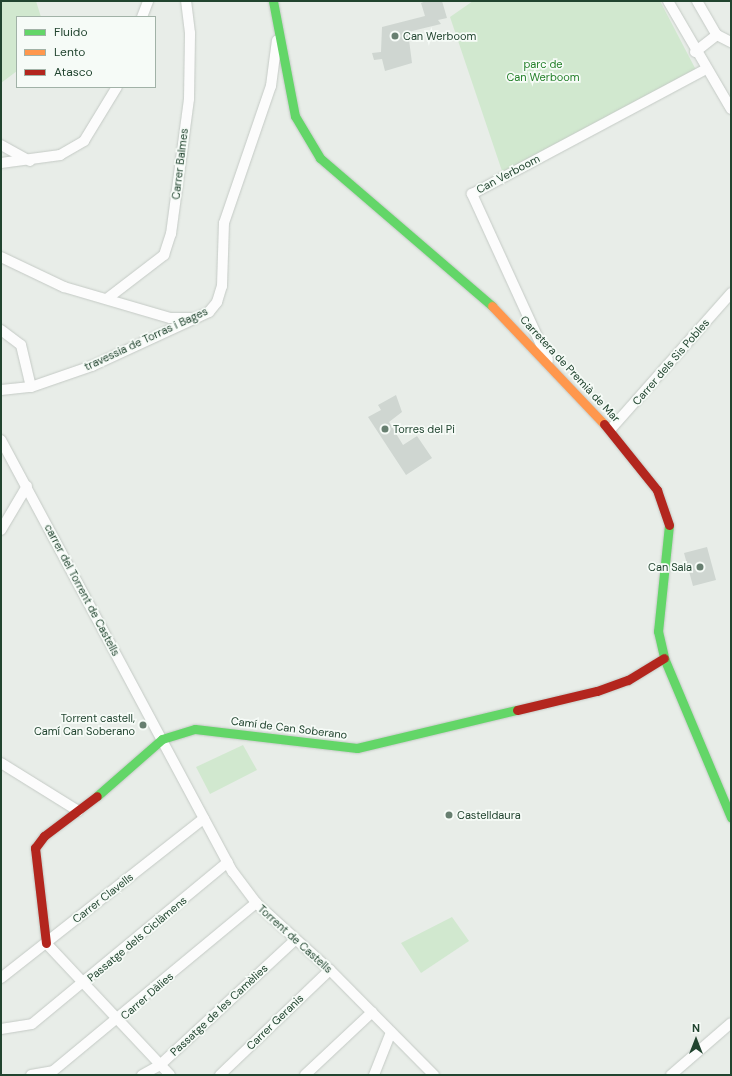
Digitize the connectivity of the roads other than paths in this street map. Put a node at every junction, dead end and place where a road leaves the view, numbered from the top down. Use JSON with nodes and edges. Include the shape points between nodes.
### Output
{"nodes":[{"id":1,"x":148,"y":1,"type":"edge"},
{"id":2,"x":186,"y":1,"type":"edge"},
{"id":3,"x":668,"y":1,"type":"edge"},
{"id":4,"x":697,"y":1,"type":"edge"},
{"id":5,"x":276,"y":3,"type":"edge"},
{"id":6,"x":142,"y":16,"type":"edge"},
{"id":7,"x":279,"y":26,"type":"junction"},
{"id":8,"x":717,"y":35,"type":"junction"},
{"id":9,"x":731,"y":42,"type":"edge"},
{"id":10,"x":695,"y":52,"type":"junction"},
{"id":11,"x":706,"y":68,"type":"junction"},
{"id":12,"x":115,"y":92,"type":"edge"},
{"id":13,"x":731,"y":109,"type":"edge"},
{"id":14,"x":1,"y":145,"type":"edge"},
{"id":15,"x":30,"y":161,"type":"junction"},
{"id":16,"x":1,"y":163,"type":"edge"},
{"id":17,"x":1,"y":257,"type":"edge"},
{"id":18,"x":731,"y":293,"type":"edge"},
{"id":19,"x":108,"y":298,"type":"junction"},
{"id":20,"x":194,"y":318,"type":"junction"},
{"id":21,"x":1,"y":330,"type":"edge"},
{"id":22,"x":548,"y":361,"type":"junction"},
{"id":23,"x":30,"y":387,"type":"junction"},
{"id":24,"x":1,"y":390,"type":"edge"},
{"id":25,"x":610,"y":430,"type":"junction"},
{"id":26,"x":1,"y":440,"type":"edge"},
{"id":27,"x":27,"y":486,"type":"junction"},
{"id":28,"x":1,"y":530,"type":"edge"},
{"id":29,"x":664,"y":658,"type":"junction"},
{"id":30,"x":162,"y":739,"type":"junction"},
{"id":31,"x":1,"y":763,"type":"edge"},
{"id":32,"x":78,"y":811,"type":"junction"},
{"id":33,"x":731,"y":817,"type":"edge"},
{"id":34,"x":204,"y":818,"type":"junction"},
{"id":35,"x":228,"y":862,"type":"junction"},
{"id":36,"x":256,"y":903,"type":"junction"},
{"id":37,"x":294,"y":941,"type":"junction"},
{"id":38,"x":46,"y":943,"type":"junction"},
{"id":39,"x":330,"y":970,"type":"junction"},
{"id":40,"x":1,"y":978,"type":"edge"},
{"id":41,"x":84,"y":984,"type":"junction"},
{"id":42,"x":372,"y":1012,"type":"junction"},
{"id":43,"x":118,"y":1020,"type":"junction"},
{"id":44,"x":731,"y":1023,"type":"edge"},
{"id":45,"x":1,"y":1030,"type":"edge"},
{"id":46,"x":391,"y":1032,"type":"junction"},
{"id":47,"x":160,"y":1065,"type":"junction"},
{"id":48,"x":31,"y":1075,"type":"edge"},
{"id":49,"x":142,"y":1075,"type":"edge"},
{"id":50,"x":170,"y":1075,"type":"edge"},
{"id":51,"x":220,"y":1075,"type":"edge"},
{"id":52,"x":305,"y":1075,"type":"edge"},
{"id":53,"x":374,"y":1075,"type":"edge"},
{"id":54,"x":434,"y":1075,"type":"edge"},
{"id":55,"x":671,"y":1075,"type":"edge"}],
"edges":[{"from":1,"to":6,"type":"street"},
{"from":2,"to":19,"type":"street","name":"Carrer Balmes","via":[[190,33],[189,100],[171,234],[164,255]]},
{"from":3,"to":10,"type":"street"},
{"from":4,"to":8,"type":"street"},
{"from":5,"to":7,"type":"street","name":"Carretera de Premià de Mar"},
{"from":7,"to":20,"type":"street","name":"travessia de Torras i Bages","via":[[271,86],[224,223],[221,296],[208,312]]},
{"from":7,"to":22,"type":"street","name":"Carretera de Premià de Mar","via":[[295,116],[320,158],[453,269]]},
{"from":8,"to":9,"type":"street"},
{"from":8,"to":10,"type":"street"},
{"from":10,"to":11,"type":"street"},
{"from":11,"to":13,"type":"street"},
{"from":11,"to":22,"type":"street","name":"Can Verboom","via":[[472,194]]},
{"from":12,"to":15,"type":"street","via":[[84,140],[60,155]]},
{"from":14,"to":15,"type":"street"},
{"from":15,"to":16,"type":"street"},
{"from":17,"to":19,"type":"street","via":[[64,287]]},
{"from":18,"to":25,"type":"street","name":"Carrer dels Sis Pobles"},
{"from":19,"to":20,"type":"street","via":[[170,318]]},
{"from":20,"to":23,"type":"street","name":"travessia de Torras i Bages","via":[[92,366]]},
{"from":21,"to":23,"type":"street","via":[[21,345]]},
{"from":22,"to":25,"type":"street","name":"Carretera de Premià de Mar"},
{"from":23,"to":24,"type":"street","name":"travessia de Torras i Bages"},
{"from":25,"to":29,"type":"street","name":"Carretera de Premià de Mar","via":[[641,465],[660,494],[668,518],[670,538],[658,631]]},
{"from":26,"to":27,"type":"street","name":"carrer del Torrent de Castells"},
{"from":27,"to":28,"type":"street"},
{"from":27,"to":30,"type":"street","name":"carrer del Torrent de Castells"},
{"from":29,"to":30,"type":"street","name":"Camí de Can Soberano","via":[[628,680],[597,690],[357,748],[195,729]]},
{"from":29,"to":33,"type":"street","name":"Carretera de Premià de Mar"},
{"from":30,"to":32,"type":"street","name":"Camí de Can Soberano"},
{"from":30,"to":34,"type":"street","name":"Torrent de Castells"},
{"from":31,"to":32,"type":"street"},
{"from":32,"to":38,"type":"street","name":"Camí de Can Soberano","via":[[44,836],[35,848]]},
{"from":34,"to":35,"type":"street","name":"Torrent de Castells"},
{"from":34,"to":38,"type":"street","name":"Carrer Clavells"},
{"from":35,"to":36,"type":"street","name":"Torrent de Castells"},
{"from":35,"to":41,"type":"street","name":"Passatge dels Ciclàmens"},
{"from":36,"to":37,"type":"street","name":"Torrent de Castells"},
{"from":36,"to":43,"type":"street","name":"Carrer Dàlies"},
{"from":37,"to":39,"type":"street","name":"Torrent de Castells"},
{"from":37,"to":47,"type":"street","name":"Passatge de les Camèlies"},
{"from":38,"to":40,"type":"street","name":"Carrer Clavells"},
{"from":38,"to":41,"type":"street"},
{"from":39,"to":42,"type":"street","name":"Torrent de Castells"},
{"from":39,"to":51,"type":"street","name":"Carrer Geranis"},
{"from":41,"to":43,"type":"street"},
{"from":41,"to":45,"type":"street","name":"Passatge dels Ciclàmens","via":[[79,984],[32,1024]]},
{"from":42,"to":46,"type":"street","name":"Torrent de Castells"},
{"from":42,"to":52,"type":"street"},
{"from":43,"to":47,"type":"street"},
{"from":43,"to":48,"type":"street","name":"Carrer Dàlies","via":[[53,1071]]},
{"from":44,"to":55,"type":"street"},
{"from":46,"to":53,"type":"street"},
{"from":46,"to":54,"type":"street","name":"Torrent de Castells"},
{"from":47,"to":49,"type":"street","name":"Passatge de les Camèlies"},
{"from":47,"to":50,"type":"street"}]}
